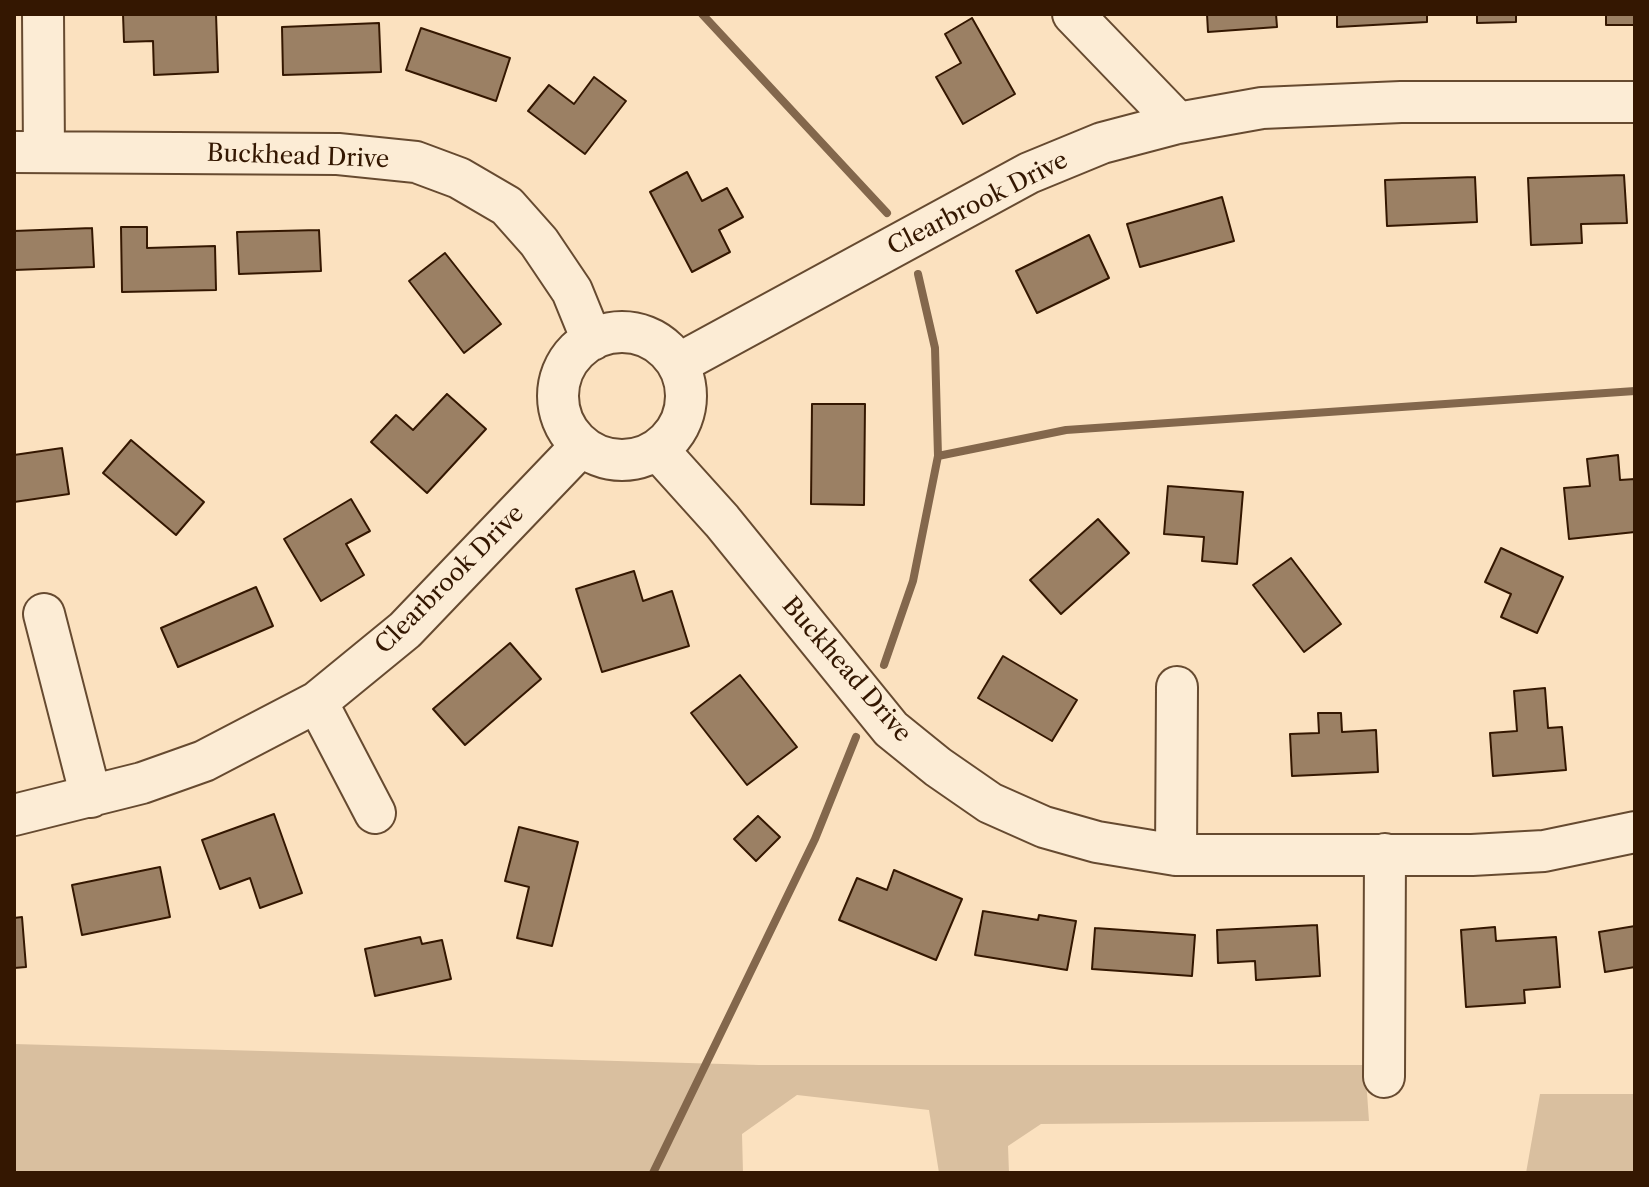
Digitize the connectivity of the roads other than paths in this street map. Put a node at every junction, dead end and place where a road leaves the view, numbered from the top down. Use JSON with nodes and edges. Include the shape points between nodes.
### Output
{"nodes":[{"id":1,"x":43,"y":14,"type":"edge"},
{"id":2,"x":1073,"y":14,"type":"edge"},
{"id":3,"x":1635,"y":102,"type":"edge"},
{"id":4,"x":1178,"y":123,"type":"junction"},
{"id":5,"x":29,"y":152,"type":"edge"},
{"id":6,"x":592,"y":340,"type":"junction"},
{"id":7,"x":665,"y":352,"type":"junction"},
{"id":8,"x":581,"y":446,"type":"junction"},
{"id":9,"x":658,"y":450,"type":"junction"},
{"id":10,"x":44,"y":614,"type":"dead end"},
{"id":11,"x":1177,"y":687,"type":"dead end"},
{"id":12,"x":317,"y":702,"type":"junction"},
{"id":13,"x":91,"y":797,"type":"junction"},
{"id":14,"x":375,"y":813,"type":"dead end"},
{"id":15,"x":14,"y":815,"type":"edge"},
{"id":16,"x":1635,"y":832,"type":"edge"},
{"id":17,"x":1385,"y":854,"type":"junction"},
{"id":18,"x":1176,"y":855,"type":"junction"},
{"id":19,"x":1384,"y":1077,"type":"dead end"}],
"edges":[{"from":1,"to":5,"type":"street"},
{"from":2,"to":4,"type":"street"},
{"from":3,"to":4,"type":"street","name":"Clearbrook Drive","via":[[1262,108]]},
{"from":4,"to":7,"type":"street","name":"Clearbrook Drive","via":[[1102,143],[1029,173]]},
{"from":5,"to":6,"type":"street","name":"Buckhead Drive","via":[[338,154],[416,162],[459,178],[507,206],[572,291]]},
{"from":6,"to":7,"type":"street","via":[[618,332],[636,334]]},
{"from":6,"to":8,"type":"street","via":[[566,364],[558,387],[566,430]]},
{"from":7,"to":9,"type":"street","via":[[685,381],[686,399],[676,432]]},
{"from":8,"to":9,"type":"street","via":[[603,458],[629,460]]},
{"from":8,"to":12,"type":"street","name":"Clearbrook Drive","via":[[405,630]]},
{"from":9,"to":18,"type":"street","name":"Buckhead Drive","via":[[891,729],[938,767],[990,803],[1044,827]]},
{"from":10,"to":13,"type":"street"},
{"from":11,"to":18,"type":"street"},
{"from":12,"to":13,"type":"street","name":"Clearbrook Drive","via":[[204,761]]},
{"from":12,"to":14,"type":"street"},
{"from":13,"to":15,"type":"street","name":"Clearbrook Drive"},
{"from":16,"to":17,"type":"street","name":"Buckhead Drive","via":[[1544,851]]},
{"from":17,"to":18,"type":"street","name":"Buckhead Drive"},
{"from":17,"to":19,"type":"street"}]}
